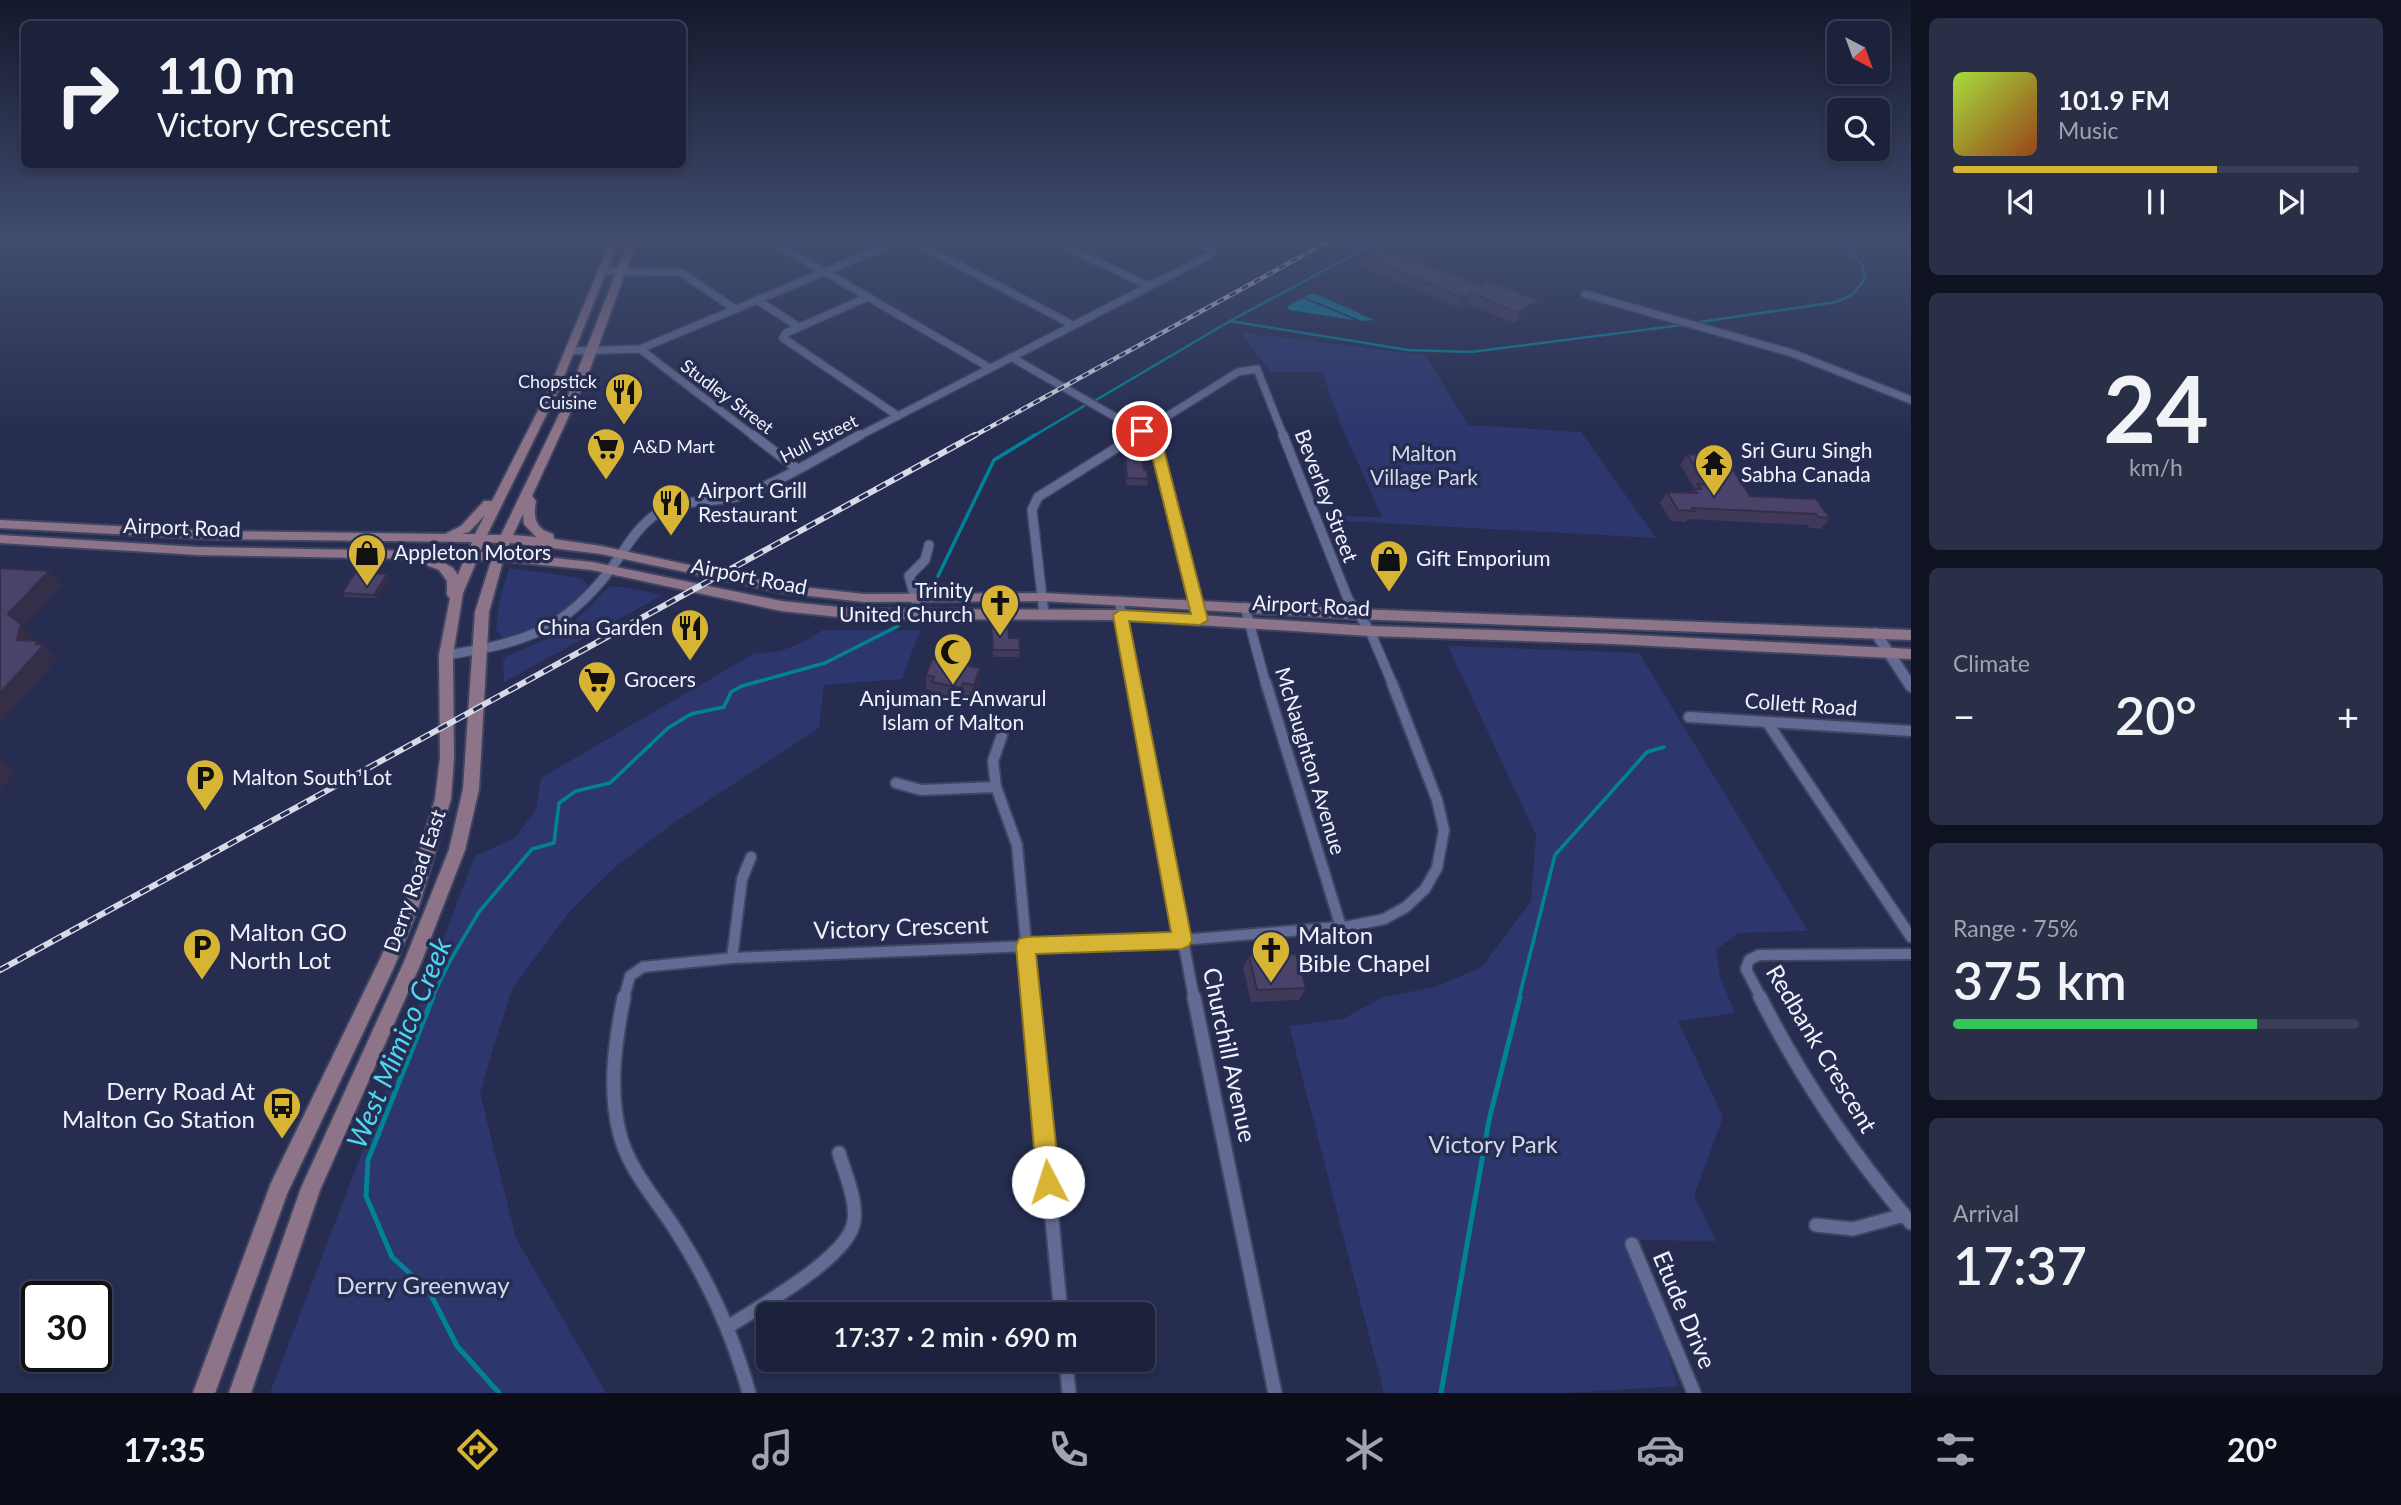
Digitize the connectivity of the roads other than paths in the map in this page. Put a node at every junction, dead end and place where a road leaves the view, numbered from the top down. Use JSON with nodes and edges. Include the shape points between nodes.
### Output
{"nodes":[{"id":1,"x":589,"y":305,"type":"edge"},
{"id":2,"x":608,"y":305,"type":"edge"},
{"id":3,"x":729,"y":305,"type":"edge"},
{"id":4,"x":745,"y":305,"type":"edge"},
{"id":5,"x":765,"y":305,"type":"edge"},
{"id":6,"x":851,"y":305,"type":"edge"},
{"id":7,"x":883,"y":305,"type":"edge"},
{"id":8,"x":1035,"y":305,"type":"edge"},
{"id":9,"x":1112,"y":305,"type":"edge"},
{"id":10,"x":1623,"y":305,"type":"edge"},
{"id":11,"x":735,"y":309,"type":"junction"},
{"id":12,"x":1073,"y":325,"type":"junction"},
{"id":13,"x":800,"y":327,"type":"junction"},
{"id":14,"x":640,"y":349,"type":"junction"},
{"id":15,"x":590,"y":350,"type":"junction"},
{"id":16,"x":569,"y":351,"type":"junction"},
{"id":17,"x":1011,"y":357,"type":"junction"},
{"id":18,"x":990,"y":368,"type":"junction"},
{"id":19,"x":1911,"y":400,"type":"edge"},
{"id":20,"x":898,"y":416,"type":"junction"},
{"id":21,"x":1142,"y":431,"type":"junction"},
{"id":22,"x":796,"y":468,"type":"junction"},
{"id":23,"x":507,"y":484,"type":"junction"},
{"id":24,"x":525,"y":495,"type":"junction"},
{"id":25,"x":0,"y":524,"type":"edge"},
{"id":26,"x":379,"y":537,"type":"junction"},
{"id":27,"x":479,"y":537,"type":"junction"},
{"id":28,"x":506,"y":538,"type":"junction"},
{"id":29,"x":0,"y":539,"type":"edge"},
{"id":30,"x":565,"y":544,"type":"junction"},
{"id":31,"x":929,"y":545,"type":"dead end"},
{"id":32,"x":621,"y":554,"type":"junction"},
{"id":33,"x":369,"y":555,"type":"junction"},
{"id":34,"x":471,"y":556,"type":"junction"},
{"id":35,"x":499,"y":556,"type":"junction"},
{"id":36,"x":610,"y":570,"type":"junction"},
{"id":37,"x":1043,"y":597,"type":"junction"},
{"id":38,"x":915,"y":598,"type":"junction"},
{"id":39,"x":1119,"y":601,"type":"junction"},
{"id":40,"x":1195,"y":605,"type":"junction"},
{"id":41,"x":1245,"y":607,"type":"junction"},
{"id":42,"x":453,"y":608,"type":"junction"},
{"id":43,"x":1044,"y":614,"type":"junction"},
{"id":44,"x":1356,"y":614,"type":"junction"},
{"id":45,"x":920,"y":615,"type":"junction"},
{"id":46,"x":1120,"y":615,"type":"junction"},
{"id":47,"x":1200,"y":620,"type":"junction"},
{"id":48,"x":1599,"y":621,"type":"junction"},
{"id":49,"x":1249,"y":625,"type":"junction"},
{"id":50,"x":1726,"y":626,"type":"junction"},
{"id":51,"x":1370,"y":631,"type":"junction"},
{"id":52,"x":1875,"y":632,"type":"junction"},
{"id":53,"x":1911,"y":635,"type":"edge"},
{"id":54,"x":1614,"y":639,"type":"junction"},
{"id":55,"x":1737,"y":645,"type":"junction"},
{"id":56,"x":479,"y":650,"type":"junction"},
{"id":57,"x":1888,"y":653,"type":"junction"},
{"id":58,"x":1911,"y":654,"type":"edge"},
{"id":59,"x":446,"y":655,"type":"junction"},
{"id":60,"x":1911,"y":687,"type":"edge"},
{"id":61,"x":1689,"y":717,"type":"dead end"},
{"id":62,"x":1767,"y":722,"type":"junction"},
{"id":63,"x":1911,"y":731,"type":"edge"},
{"id":64,"x":1002,"y":736,"type":"dead end"},
{"id":65,"x":896,"y":783,"type":"dead end"},
{"id":66,"x":996,"y":787,"type":"junction"},
{"id":67,"x":751,"y":857,"type":"dead end"},
{"id":68,"x":1340,"y":927,"type":"junction"},
{"id":69,"x":1911,"y":937,"type":"edge"},
{"id":70,"x":1182,"y":940,"type":"junction"},
{"id":71,"x":1026,"y":946,"type":"junction"},
{"id":72,"x":1911,"y":954,"type":"edge"},
{"id":73,"x":732,"y":958,"type":"junction"},
{"id":74,"x":839,"y":1153,"type":"dead end"},
{"id":75,"x":1908,"y":1219,"type":"edge"},
{"id":76,"x":1816,"y":1225,"type":"dead end"},
{"id":77,"x":1632,"y":1244,"type":"dead end"},
{"id":78,"x":1060,"y":1302,"type":"edge"},
{"id":79,"x":728,"y":1327,"type":"junction"},
{"id":80,"x":1067,"y":1372,"type":"edge"},
{"id":81,"x":204,"y":1393,"type":"edge"},
{"id":82,"x":240,"y":1393,"type":"edge"},
{"id":83,"x":749,"y":1393,"type":"edge"},
{"id":84,"x":1069,"y":1393,"type":"edge"},
{"id":85,"x":1275,"y":1393,"type":"edge"},
{"id":86,"x":1694,"y":1393,"type":"edge"}],
"edges":[{"from":1,"to":16,"type":"main road","name":"Derry Road East"},
{"from":2,"to":15,"type":"main road","name":"Derry Road East"},
{"from":3,"to":11,"type":"street"},
{"from":4,"to":11,"type":"street"},
{"from":5,"to":13,"type":"street"},
{"from":6,"to":13,"type":"street"},
{"from":7,"to":18,"type":"street"},
{"from":8,"to":12,"type":"street"},
{"from":9,"to":12,"type":"street","name":"Hull Street"},
{"from":10,"to":19,"type":"street","via":[[1835,367]]},
{"from":11,"to":14,"type":"street"},
{"from":12,"to":17,"type":"street","name":"Hull Street"},
{"from":13,"to":20,"type":"street","via":[[786,333],[785,341]]},
{"from":14,"to":15,"type":"street"},
{"from":14,"to":22,"type":"street","name":"Studley Street"},
{"from":15,"to":16,"type":"street"},
{"from":15,"to":24,"type":"main road","name":"Derry Road East","via":[[550,448]]},
{"from":16,"to":23,"type":"main road","name":"Derry Road East"},
{"from":17,"to":18,"type":"street","name":"Hull Street"},
{"from":17,"to":21,"type":"street"},
{"from":18,"to":20,"type":"street","name":"Hull Street"},
{"from":20,"to":22,"type":"street","name":"Hull Street"},
{"from":21,"to":37,"type":"street","via":[[1037,498],[1032,510]]},
{"from":21,"to":40,"type":"street","via":[[1155,442]]},
{"from":21,"to":44,"type":"street","name":"Beverley Street","via":[[1238,372],[1257,369]]},
{"from":22,"to":32,"type":"street","name":"Hull Street","via":[[743,495],[662,510]]},
{"from":23,"to":26,"type":"main road","via":[[496,490],[477,519],[456,534]]},
{"from":23,"to":27,"type":"main road","name":"Derry Road East"},
{"from":24,"to":28,"type":"main road","name":"Derry Road East"},
{"from":24,"to":30,"type":"main road","via":[[530,501],[527,517],[531,526]]},
{"from":25,"to":26,"type":"main road","name":"Airport Road","via":[[210,536]]},
{"from":26,"to":27,"type":"main road","name":"Airport Road"},
{"from":27,"to":28,"type":"main road","name":"Airport Road"},
{"from":27,"to":34,"type":"main road","name":"Derry Road East"},
{"from":28,"to":30,"type":"main road","name":"Airport Road"},
{"from":28,"to":35,"type":"main road","name":"Derry Road East"},
{"from":29,"to":33,"type":"main road","name":"Airport Road","via":[[171,550]]},
{"from":30,"to":32,"type":"main road","name":"Airport Road"},
{"from":31,"to":38,"type":"street","via":[[925,560],[909,576]]},
{"from":32,"to":36,"type":"street","name":"Hull Street"},
{"from":32,"to":38,"type":"main road","name":"Airport Road","via":[[783,589]]},
{"from":33,"to":34,"type":"main road","name":"Airport Road"},
{"from":33,"to":42,"type":"main road","via":[[377,560],[426,560],[443,565],[450,570],[455,587]]},
{"from":34,"to":35,"type":"main road","name":"Airport Road"},
{"from":34,"to":42,"type":"main road","name":"Derry Road East"},
{"from":35,"to":36,"type":"main road","name":"Airport Road"},
{"from":35,"to":56,"type":"main road","name":"Derry Road East","via":[[482,612]]},
{"from":36,"to":45,"type":"main road","name":"Airport Road","via":[[798,608]]},
{"from":36,"to":56,"type":"street","name":"Hull Street","via":[[564,620],[522,640]]},
{"from":37,"to":38,"type":"main road","name":"Airport Road"},
{"from":37,"to":39,"type":"main road","name":"Airport Road"},
{"from":37,"to":43,"type":"street"},
{"from":38,"to":45,"type":"street"},
{"from":39,"to":40,"type":"main road","name":"Airport Road"},
{"from":39,"to":46,"type":"street","name":"Churchill Avenue"},
{"from":40,"to":41,"type":"main road","name":"Airport Road"},
{"from":40,"to":47,"type":"street"},
{"from":41,"to":44,"type":"main road","name":"Airport Road"},
{"from":41,"to":49,"type":"street","name":"McNaughton Avenue"},
{"from":42,"to":59,"type":"main road","name":"Derry Road East"},
{"from":43,"to":45,"type":"main road","name":"Airport Road"},
{"from":43,"to":46,"type":"main road","name":"Airport Road"},
{"from":44,"to":48,"type":"main road","name":"Airport Road"},
{"from":44,"to":51,"type":"street","name":"Beverley Street"},
{"from":46,"to":47,"type":"main road","name":"Airport Road"},
{"from":46,"to":70,"type":"street","name":"Churchill Avenue"},
{"from":47,"to":49,"type":"main road","name":"Airport Road"},
{"from":48,"to":50,"type":"main road","name":"Airport Road"},
{"from":48,"to":54,"type":"main road"},
{"from":49,"to":51,"type":"main road","name":"Airport Road"},
{"from":49,"to":68,"type":"street","name":"McNaughton Avenue"},
{"from":50,"to":52,"type":"main road","name":"Airport Road"},
{"from":50,"to":55,"type":"main road"},
{"from":51,"to":54,"type":"main road","name":"Airport Road"},
{"from":51,"to":68,"type":"street","name":"Victory Crescent","via":[[1411,728],[1444,830],[1437,869],[1425,889],[1384,919]]},
{"from":52,"to":53,"type":"main road","name":"Airport Road"},
{"from":52,"to":57,"type":"street"},
{"from":54,"to":55,"type":"main road","name":"Airport Road"},
{"from":55,"to":57,"type":"main road","name":"Airport Road"},
{"from":56,"to":59,"type":"street","name":"Hull Street"},
{"from":56,"to":82,"type":"main road","name":"Derry Road East","via":[[471,789],[457,850],[311,1188]]},
{"from":57,"to":58,"type":"main road","name":"Airport Road"},
{"from":57,"to":60,"type":"street"},
{"from":59,"to":81,"type":"main road","name":"Derry Road East","via":[[443,799],[410,909],[278,1190]]},
{"from":61,"to":62,"type":"street","name":"Collett Road"},
{"from":62,"to":63,"type":"street","name":"Collett Road"},
{"from":62,"to":69,"type":"street"},
{"from":64,"to":66,"type":"street","via":[[993,761]]},
{"from":65,"to":66,"type":"street","via":[[921,790]]},
{"from":66,"to":71,"type":"street","via":[[1017,845]]},
{"from":67,"to":73,"type":"street","via":[[742,879]]},
{"from":68,"to":70,"type":"street","name":"Victory Crescent"},
{"from":70,"to":71,"type":"street","name":"Victory Crescent"},
{"from":70,"to":85,"type":"street","name":"Churchill Avenue"},
{"from":71,"to":73,"type":"street","name":"Victory Crescent"},
{"from":71,"to":78,"type":"street"},
{"from":72,"to":75,"type":"street","name":"Redbank Crescent","via":[[1759,955],[1749,960],[1746,969],[1816,1094]]},
{"from":73,"to":79,"type":"street","name":"Victory Crescent","via":[[643,967],[631,976],[613,1072],[613,1100],[627,1156],[694,1260]]},
{"from":74,"to":79,"type":"street","via":[[854,1209],[853,1229],[832,1256]]},
{"from":75,"to":76,"type":"street","via":[[1853,1229]]},
{"from":77,"to":86,"type":"street","name":"Etude Drive"},
{"from":79,"to":83,"type":"street","name":"Victory Crescent"},
{"from":80,"to":84,"type":"street"}]}
